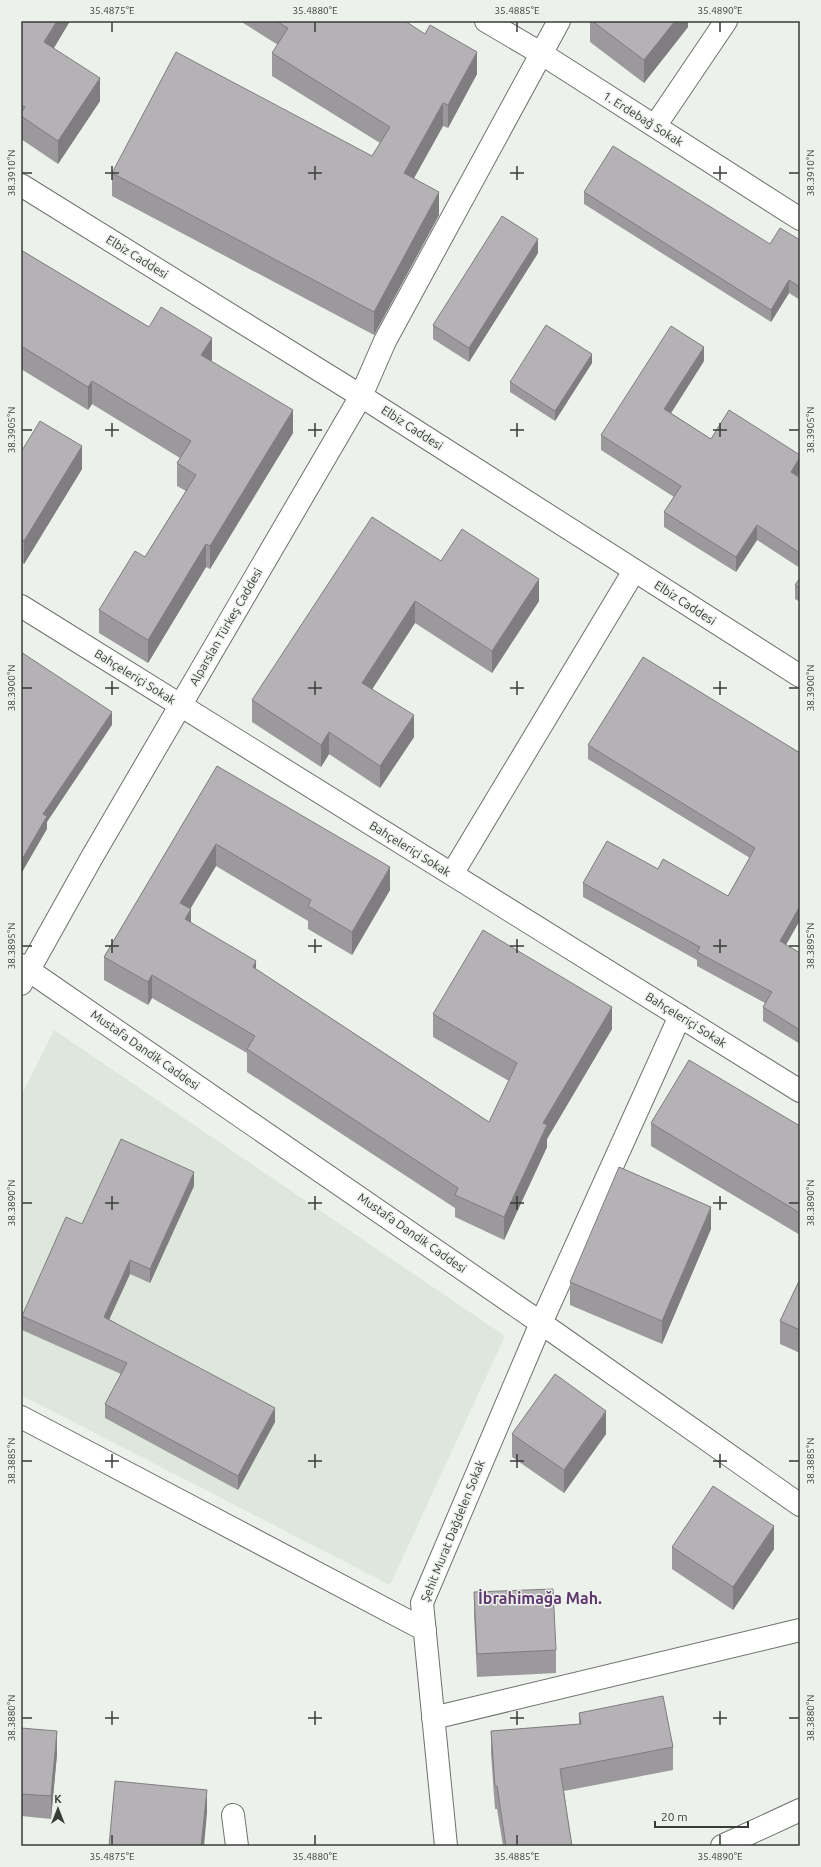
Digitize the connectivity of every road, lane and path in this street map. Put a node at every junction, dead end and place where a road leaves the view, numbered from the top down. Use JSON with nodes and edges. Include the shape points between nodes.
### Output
{"nodes":[{"id":1,"x":486,"y":21,"type":"edge"},
{"id":2,"x":559,"y":21,"type":"edge"},
{"id":3,"x":726,"y":21,"type":"edge"},
{"id":4,"x":542,"y":54,"type":"junction"},
{"id":5,"x":655,"y":126,"type":"junction"},
{"id":6,"x":21,"y":185,"type":"edge"},
{"id":7,"x":800,"y":219,"type":"edge"},
{"id":8,"x":361,"y":396,"type":"junction"},
{"id":9,"x":634,"y":570,"type":"junction"},
{"id":10,"x":21,"y":606,"type":"edge"},
{"id":11,"x":800,"y":676,"type":"edge"},
{"id":12,"x":180,"y":706,"type":"junction"},
{"id":13,"x":452,"y":874,"type":"junction"},
{"id":14,"x":24,"y":973,"type":"edge"},
{"id":15,"x":680,"y":1016,"type":"junction"},
{"id":16,"x":800,"y":1091,"type":"edge"},
{"id":17,"x":541,"y":1323,"type":"junction"},
{"id":18,"x":21,"y":1417,"type":"edge"},
{"id":19,"x":800,"y":1505,"type":"edge"},
{"id":20,"x":424,"y":1630,"type":"junction"},
{"id":21,"x":800,"y":1630,"type":"edge"},
{"id":22,"x":433,"y":1718,"type":"junction"},
{"id":23,"x":800,"y":1810,"type":"edge"},
{"id":24,"x":233,"y":1815,"type":"dead end"},
{"id":25,"x":236,"y":1846,"type":"edge"},
{"id":26,"x":446,"y":1846,"type":"edge"},
{"id":27,"x":722,"y":1846,"type":"edge"}],
"edges":[{"from":1,"to":4,"type":"street","name":"1. Erdebağ Sokak"},
{"from":2,"to":4,"type":"street","name":"Alparslan Türkeş Caddesi"},
{"from":3,"to":5,"type":"street"},
{"from":4,"to":5,"type":"street","name":"1. Erdebağ Sokak"},
{"from":4,"to":8,"type":"street","name":"Alparslan Türkeş Caddesi","via":[[385,341]]},
{"from":5,"to":7,"type":"street","name":"1. Erdebağ Sokak"},
{"from":6,"to":8,"type":"street","name":"Elbiz Caddesi"},
{"from":8,"to":9,"type":"street","name":"Elbiz Caddesi"},
{"from":8,"to":12,"type":"street","name":"Alparslan Türkeş Caddesi"},
{"from":9,"to":11,"type":"street","name":"Elbiz Caddesi"},
{"from":9,"to":13,"type":"street"},
{"from":10,"to":12,"type":"street","name":"Bahçeleriçi Sokak"},
{"from":12,"to":13,"type":"street","name":"Bahçeleriçi Sokak"},
{"from":12,"to":14,"type":"street","name":"Alparslan Türkeş Caddesi"},
{"from":13,"to":15,"type":"street","name":"Bahçeleriçi Sokak"},
{"from":14,"to":17,"type":"street","name":"Mustafa Dandik Caddesi"},
{"from":15,"to":16,"type":"street","name":"Bahçeleriçi Sokak"},
{"from":15,"to":17,"type":"street","name":"Şehit Murat Dağdelen Sokak"},
{"from":17,"to":19,"type":"street","name":"Mustafa Dandik Caddesi"},
{"from":17,"to":20,"type":"street","name":"Şehit Murat Dağdelen Sokak","via":[[422,1603]]},
{"from":18,"to":20,"type":"street"},
{"from":20,"to":22,"type":"street","name":"Şehit Murat Dağdelen Sokak"},
{"from":21,"to":22,"type":"street"},
{"from":22,"to":26,"type":"street","name":"Şehit Murat Dağdelen Sokak"},
{"from":23,"to":27,"type":"street"},
{"from":24,"to":25,"type":"street"}]}
